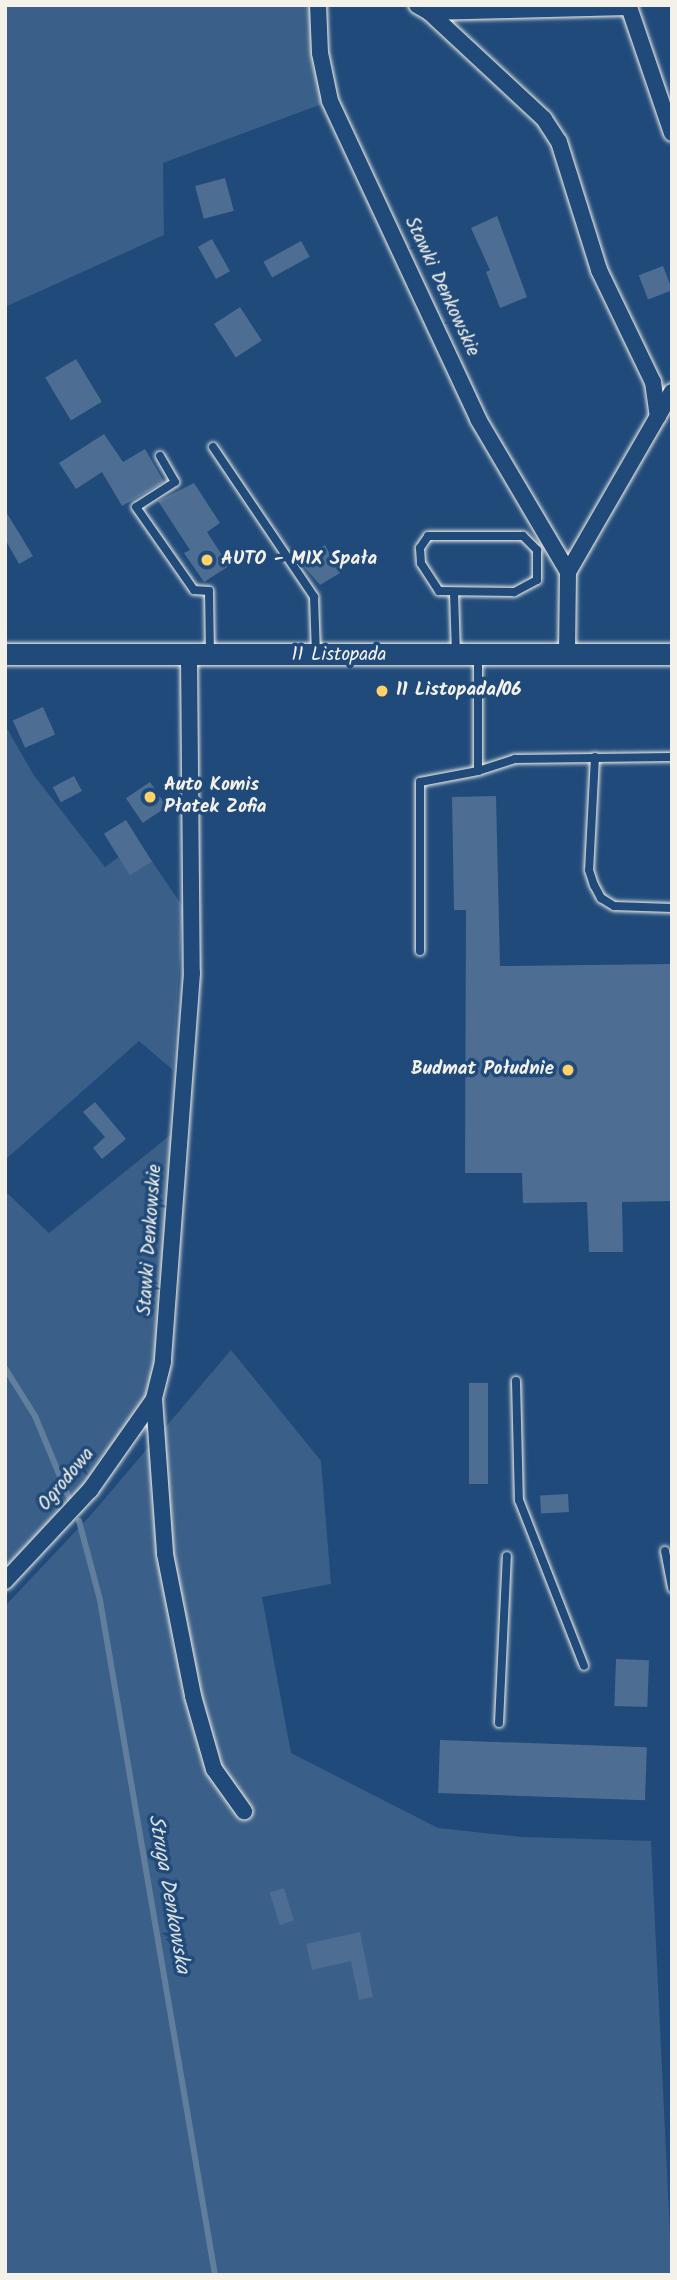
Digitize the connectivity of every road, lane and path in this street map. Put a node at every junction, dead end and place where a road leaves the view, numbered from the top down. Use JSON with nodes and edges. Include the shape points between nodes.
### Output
{"nodes":[{"id":1,"x":318,"y":5,"type":"edge"},
{"id":2,"x":423,"y":8,"type":"edge"},
{"id":3,"x":672,"y":133,"type":"edge"},
{"id":4,"x":672,"y":392,"type":"edge"},
{"id":5,"x":658,"y":417,"type":"junction"},
{"id":6,"x":213,"y":447,"type":"dead end"},
{"id":7,"x":160,"y":456,"type":"dead end"},
{"id":8,"x":568,"y":572,"type":"junction"},
{"id":9,"x":454,"y":593,"type":"junction"},
{"id":10,"x":5,"y":654,"type":"edge"},
{"id":11,"x":672,"y":654,"type":"edge"},
{"id":12,"x":567,"y":655,"type":"junction"},
{"id":13,"x":199,"y":656,"type":"junction"},
{"id":14,"x":316,"y":657,"type":"junction"},
{"id":15,"x":456,"y":657,"type":"junction"},
{"id":16,"x":478,"y":657,"type":"junction"},
{"id":17,"x":595,"y":757,"type":"junction"},
{"id":18,"x":672,"y":757,"type":"edge"},
{"id":19,"x":478,"y":771,"type":"junction"},
{"id":20,"x":672,"y":908,"type":"edge"},
{"id":21,"x":420,"y":951,"type":"dead end"},
{"id":22,"x":516,"y":1381,"type":"dead end"},
{"id":23,"x":154,"y":1399,"type":"junction"},
{"id":24,"x":665,"y":1551,"type":"dead end"},
{"id":25,"x":507,"y":1556,"type":"dead end"},
{"id":26,"x":5,"y":1581,"type":"edge"},
{"id":27,"x":672,"y":1588,"type":"edge"},
{"id":28,"x":584,"y":1666,"type":"dead end"},
{"id":29,"x":499,"y":1723,"type":"dead end"},
{"id":30,"x":244,"y":1811,"type":"dead end"}],
"edges":[{"from":1,"to":8,"type":"street","name":"Stawki Denkowskie","via":[[320,53],[330,101],[478,419]]},
{"from":2,"to":3,"type":"street","via":[[629,7]]},
{"from":2,"to":5,"type":"street","via":[[544,120],[559,142],[599,271],[653,382]]},
{"from":4,"to":5,"type":"street"},
{"from":5,"to":8,"type":"street"},
{"from":6,"to":14,"type":"lane","via":[[314,597]]},
{"from":7,"to":13,"type":"lane","via":[[174,482],[136,507],[194,590],[209,592]]},
{"from":8,"to":12,"type":"street"},
{"from":9,"to":9,"type":"lane","via":[[530,587],[537,580],[537,550],[532,540],[523,536],[428,536],[420,548],[421,563],[439,591]]},
{"from":9,"to":15,"type":"lane"},
{"from":10,"to":13,"type":"street","name":"11 Listopada"},
{"from":11,"to":12,"type":"street","name":"11 Listopada"},
{"from":12,"to":16,"type":"street","name":"11 Listopada"},
{"from":13,"to":14,"type":"street","name":"11 Listopada"},
{"from":13,"to":23,"type":"street","name":"Stawki Denkowskie","via":[[192,973],[163,1362]]},
{"from":14,"to":15,"type":"street","name":"11 Listopada"},
{"from":15,"to":16,"type":"street","name":"11 Listopada"},
{"from":16,"to":19,"type":"lane"},
{"from":17,"to":18,"type":"lane"},
{"from":17,"to":19,"type":"lane","via":[[514,759]]},
{"from":17,"to":20,"type":"lane","via":[[589,870],[597,892],[614,906]]},
{"from":19,"to":21,"type":"lane","via":[[420,782]]},
{"from":22,"to":28,"type":"lane","via":[[519,1500]]},
{"from":23,"to":26,"type":"street","name":"Ogrodowa","via":[[90,1490]]},
{"from":23,"to":30,"type":"street","name":"Stawki Denkowskie","via":[[165,1554],[192,1696],[214,1769]]},
{"from":24,"to":27,"type":"lane"},
{"from":25,"to":29,"type":"lane"}]}
